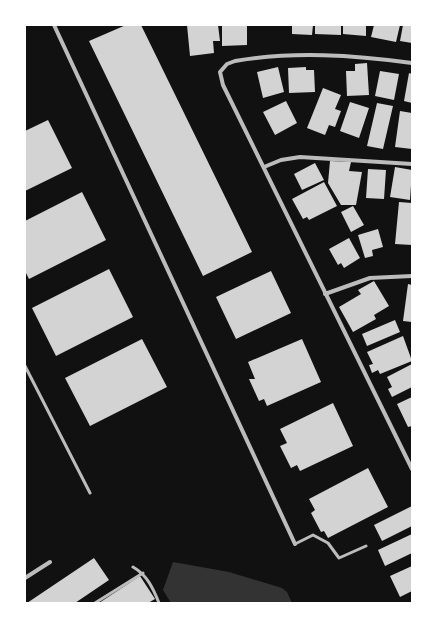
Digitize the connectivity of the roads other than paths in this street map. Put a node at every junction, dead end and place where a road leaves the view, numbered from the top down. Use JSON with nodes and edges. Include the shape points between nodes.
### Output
{"nodes":[{"id":1,"x":54,"y":25,"type":"edge"},
{"id":2,"x":412,"y":63,"type":"edge"},
{"id":3,"x":412,"y":164,"type":"edge"},
{"id":4,"x":264,"y":167,"type":"junction"},
{"id":5,"x":412,"y":276,"type":"edge"},
{"id":6,"x":325,"y":294,"type":"junction"},
{"id":7,"x":25,"y":366,"type":"edge"},
{"id":8,"x":412,"y":469,"type":"edge"},
{"id":9,"x":90,"y":492,"type":"dead end"},
{"id":10,"x":295,"y":544,"type":"joint"},
{"id":11,"x":366,"y":546,"type":"dead end"},
{"id":12,"x":50,"y":562,"type":"dead end"},
{"id":13,"x":133,"y":567,"type":"dead end"},
{"id":14,"x":143,"y":572,"type":"junction"},
{"id":15,"x":25,"y":578,"type":"edge"},
{"id":16,"x":95,"y":603,"type":"edge"},
{"id":17,"x":159,"y":603,"type":"edge"}],
"edges":[{"from":1,"to":10,"type":"street"},
{"from":2,"to":4,"type":"street","via":[[371,57],[304,54],[235,61],[222,68],[220,72],[223,85]]},
{"from":3,"to":4,"type":"street","via":[[300,157],[281,160]]},
{"from":4,"to":6,"type":"street"},
{"from":5,"to":6,"type":"street","via":[[370,278]]},
{"from":6,"to":8,"type":"street"},
{"from":7,"to":9,"type":"lane"},
{"from":10,"to":11,"type":"lane","via":[[313,535],[328,543],[339,558]]},
{"from":12,"to":15,"type":"street"},
{"from":13,"to":14,"type":"lane"},
{"from":14,"to":16,"type":"lane"},
{"from":14,"to":17,"type":"lane"}]}
